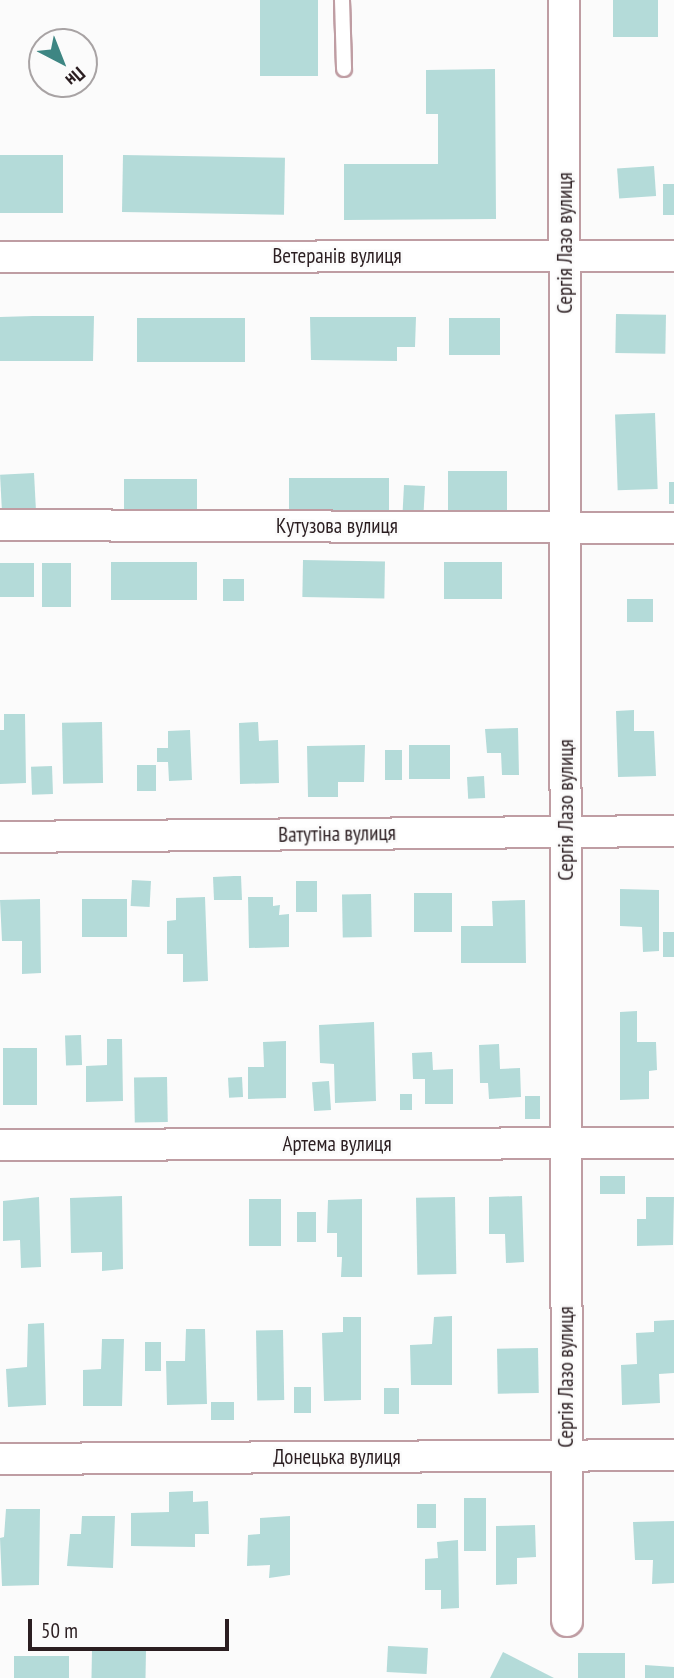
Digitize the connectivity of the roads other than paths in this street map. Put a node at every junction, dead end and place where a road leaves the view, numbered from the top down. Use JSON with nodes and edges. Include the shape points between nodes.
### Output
{"nodes":[{"id":1,"x":342,"y":0,"type":"edge"},
{"id":2,"x":564,"y":0,"type":"edge"},
{"id":3,"x":344,"y":69,"type":"dead end"},
{"id":4,"x":566,"y":256,"type":"junction"},
{"id":5,"x":674,"y":256,"type":"edge"},
{"id":6,"x":0,"y":257,"type":"edge"},
{"id":7,"x":0,"y":525,"type":"edge"},
{"id":8,"x":563,"y":527,"type":"junction"},
{"id":9,"x":674,"y":528,"type":"edge"},
{"id":10,"x":674,"y":831,"type":"edge"},
{"id":11,"x":566,"y":832,"type":"junction"},
{"id":12,"x":0,"y":836,"type":"edge"},
{"id":13,"x":674,"y":1143,"type":"edge"},
{"id":14,"x":567,"y":1144,"type":"junction"},
{"id":15,"x":0,"y":1145,"type":"edge"},
{"id":16,"x":674,"y":1455,"type":"edge"},
{"id":17,"x":566,"y":1456,"type":"junction"},
{"id":18,"x":0,"y":1459,"type":"edge"},
{"id":19,"x":568,"y":1621,"type":"dead end"}],
"edges":[{"from":1,"to":3,"type":"lane"},
{"from":2,"to":4,"type":"street","name":"Сергія Лазо вулиця"},
{"from":4,"to":5,"type":"street","name":"Ветеранів вулиця"},
{"from":4,"to":6,"type":"street","name":"Ветеранів вулиця"},
{"from":4,"to":8,"type":"street","name":"Сергія Лазо вулиця"},
{"from":7,"to":8,"type":"street","name":"Кутузова вулиця"},
{"from":8,"to":9,"type":"street","name":"Кутузова вулиця"},
{"from":8,"to":11,"type":"street","name":"Сергія Лазо вулиця"},
{"from":10,"to":11,"type":"street","name":"Ватутіна вулиця"},
{"from":11,"to":12,"type":"street","name":"Ватутіна вулиця"},
{"from":11,"to":14,"type":"street","name":"Сергія Лазо вулиця"},
{"from":13,"to":14,"type":"street","name":"Артема вулиця"},
{"from":14,"to":15,"type":"street","name":"Артема вулиця"},
{"from":14,"to":17,"type":"street","name":"Сергія Лазо вулиця"},
{"from":16,"to":17,"type":"street","name":"Донецька вулиця"},
{"from":17,"to":18,"type":"street","name":"Донецька вулиця"},
{"from":17,"to":19,"type":"street","name":"Сергія Лазо вулиця"}]}
